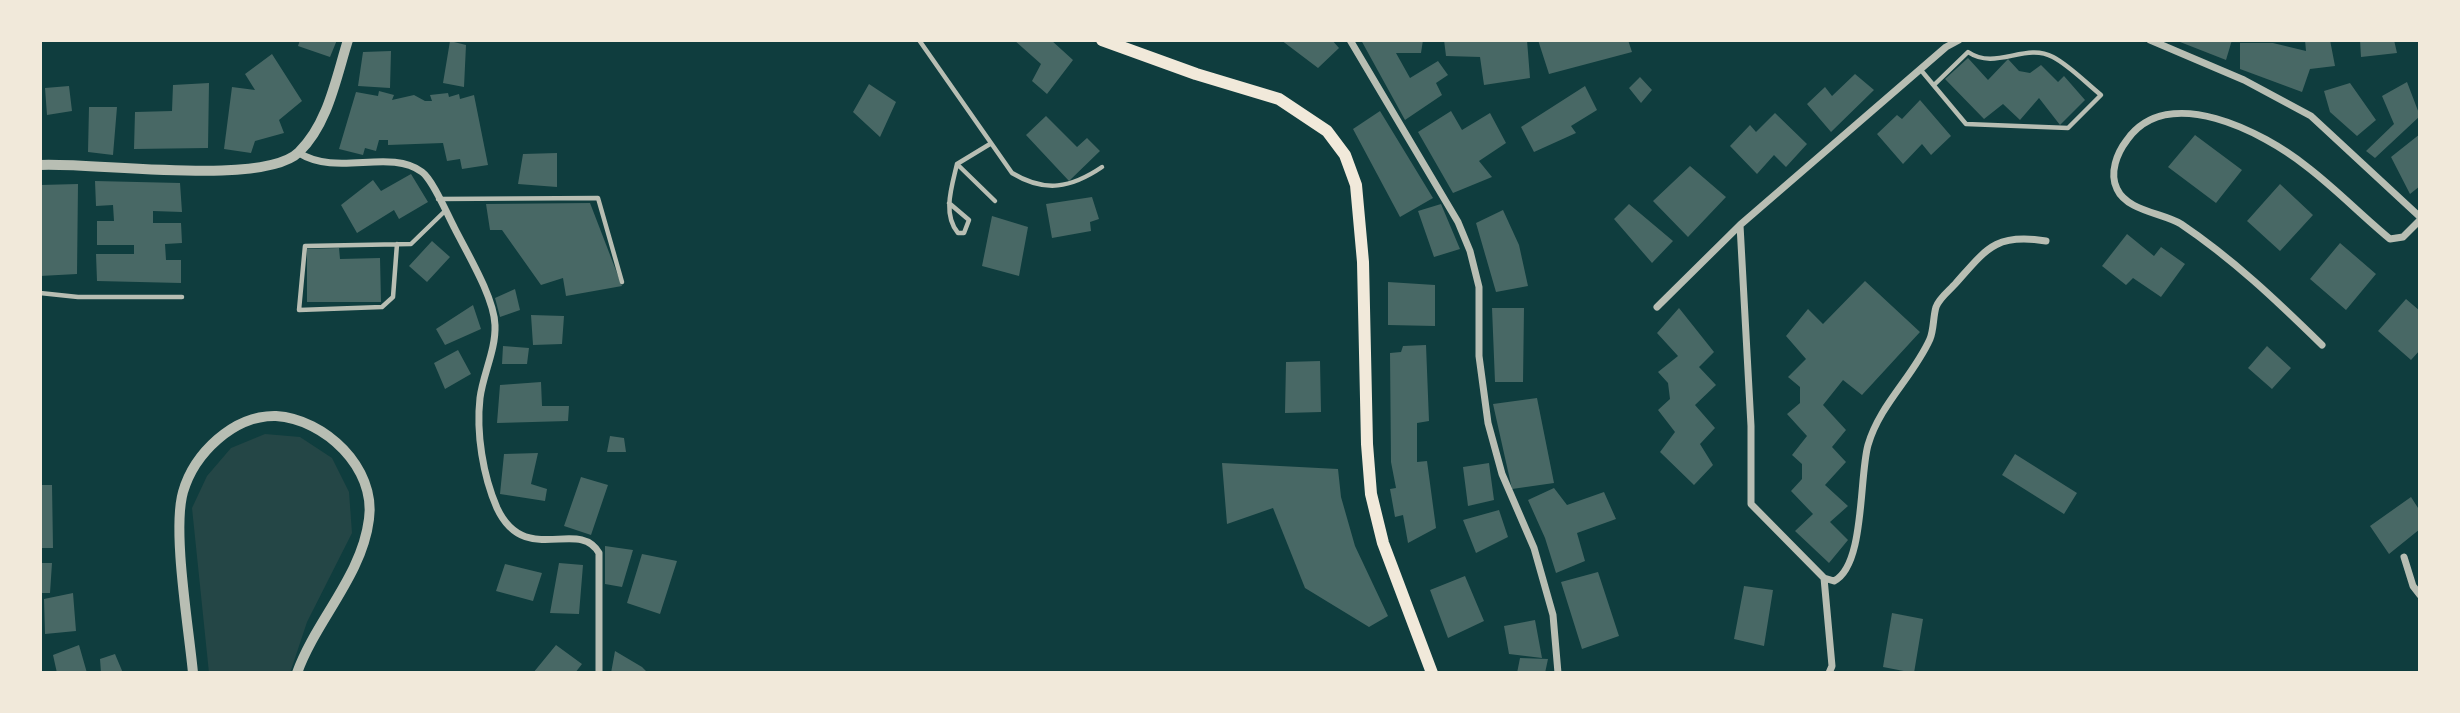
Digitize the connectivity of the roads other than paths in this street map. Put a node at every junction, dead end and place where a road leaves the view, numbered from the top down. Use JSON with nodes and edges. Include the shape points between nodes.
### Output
{"nodes":[{"id":1,"x":348,"y":40,"type":"edge"},
{"id":2,"x":919,"y":40,"type":"edge"},
{"id":3,"x":1102,"y":40,"type":"edge"},
{"id":4,"x":1350,"y":40,"type":"edge"},
{"id":5,"x":1959,"y":40,"type":"edge"},
{"id":6,"x":2150,"y":40,"type":"edge"},
{"id":7,"x":1920,"y":69,"type":"junction"},
{"id":8,"x":1934,"y":85,"type":"junction"},
{"id":9,"x":989,"y":144,"type":"junction"},
{"id":10,"x":299,"y":153,"type":"junction"},
{"id":11,"x":957,"y":164,"type":"junction"},
{"id":12,"x":40,"y":165,"type":"edge"},
{"id":13,"x":1102,"y":167,"type":"dead end"},
{"id":14,"x":438,"y":199,"type":"junction"},
{"id":15,"x":995,"y":201,"type":"dead end"},
{"id":16,"x":949,"y":204,"type":"junction"},
{"id":17,"x":445,"y":211,"type":"junction"},
{"id":18,"x":2420,"y":218,"type":"edge"},
{"id":19,"x":1740,"y":225,"type":"junction"},
{"id":20,"x":2046,"y":241,"type":"dead end"},
{"id":21,"x":397,"y":244,"type":"junction"},
{"id":22,"x":622,"y":282,"type":"dead end"},
{"id":23,"x":40,"y":293,"type":"edge"},
{"id":24,"x":182,"y":297,"type":"dead end"},
{"id":25,"x":1657,"y":307,"type":"dead end"},
{"id":26,"x":2322,"y":345,"type":"dead end"},
{"id":27,"x":2404,"y":557,"type":"dead end"},
{"id":28,"x":1824,"y":578,"type":"junction"},
{"id":29,"x":2420,"y":596,"type":"edge"},
{"id":30,"x":193,"y":673,"type":"edge"},
{"id":31,"x":297,"y":673,"type":"edge"},
{"id":32,"x":599,"y":673,"type":"edge"},
{"id":33,"x":1432,"y":673,"type":"edge"},
{"id":34,"x":1558,"y":673,"type":"edge"},
{"id":35,"x":1829,"y":673,"type":"edge"}],
"edges":[{"from":1,"to":10,"type":"street","via":[[329,101]]},
{"from":2,"to":9,"type":"lane"},
{"from":3,"to":33,"type":"main road","via":[[1279,99],[1326,131],[1345,155],[1356,185],[1363,262],[1371,494],[1383,543]]},
{"from":4,"to":34,"type":"street","via":[[1458,222],[1470,251],[1479,287],[1479,356],[1488,423],[1553,615]]},
{"from":5,"to":7,"type":"street"},
{"from":6,"to":18,"type":"street","via":[[2245,80],[2311,116]]},
{"from":7,"to":8,"type":"lane"},
{"from":7,"to":19,"type":"street"},
{"from":8,"to":8,"type":"lane","via":[[1966,124],[2068,128],[2101,95],[2052,56],[2022,53],[1991,61],[1968,52]]},
{"from":9,"to":11,"type":"lane"},
{"from":9,"to":13,"type":"lane","via":[[1012,173],[1045,187],[1064,187]]},
{"from":10,"to":12,"type":"street","via":[[236,171]]},
{"from":10,"to":14,"type":"street","via":[[319,161],[406,164],[425,174]]},
{"from":11,"to":15,"type":"lane"},
{"from":11,"to":16,"type":"lane"},
{"from":14,"to":17,"type":"street"},
{"from":14,"to":22,"type":"lane","via":[[598,198]]},
{"from":16,"to":16,"type":"lane","via":[[952,225],[964,233],[969,220]]},
{"from":17,"to":21,"type":"lane","via":[[411,244]]},
{"from":17,"to":32,"type":"street","via":[[495,323],[480,398],[483,463],[490,489],[505,523],[518,534],[535,540],[582,538],[594,544],[599,553]]},
{"from":18,"to":26,"type":"street","via":[[2403,237],[2390,239],[2306,165],[2218,119],[2166,112],[2147,119],[2132,133],[2114,167],[2117,190],[2130,203],[2178,222],[2224,254]]},
{"from":19,"to":25,"type":"street"},
{"from":19,"to":28,"type":"street","via":[[1751,503]]},
{"from":20,"to":28,"type":"street","via":[[2020,237],[1988,247],[1937,305],[1930,338],[1878,419],[1869,442],[1859,524],[1848,565],[1842,578]]},
{"from":21,"to":21,"type":"lane","via":[[305,246],[299,310],[382,307],[393,297]]},
{"from":23,"to":24,"type":"lane"},
{"from":27,"to":29,"type":"street"},
{"from":28,"to":35,"type":"street"},
{"from":30,"to":31,"type":"street","via":[[180,526],[183,494],[195,464],[221,436],[273,416],[313,426],[330,437],[356,466],[369,500],[370,517],[355,565]]}]}
